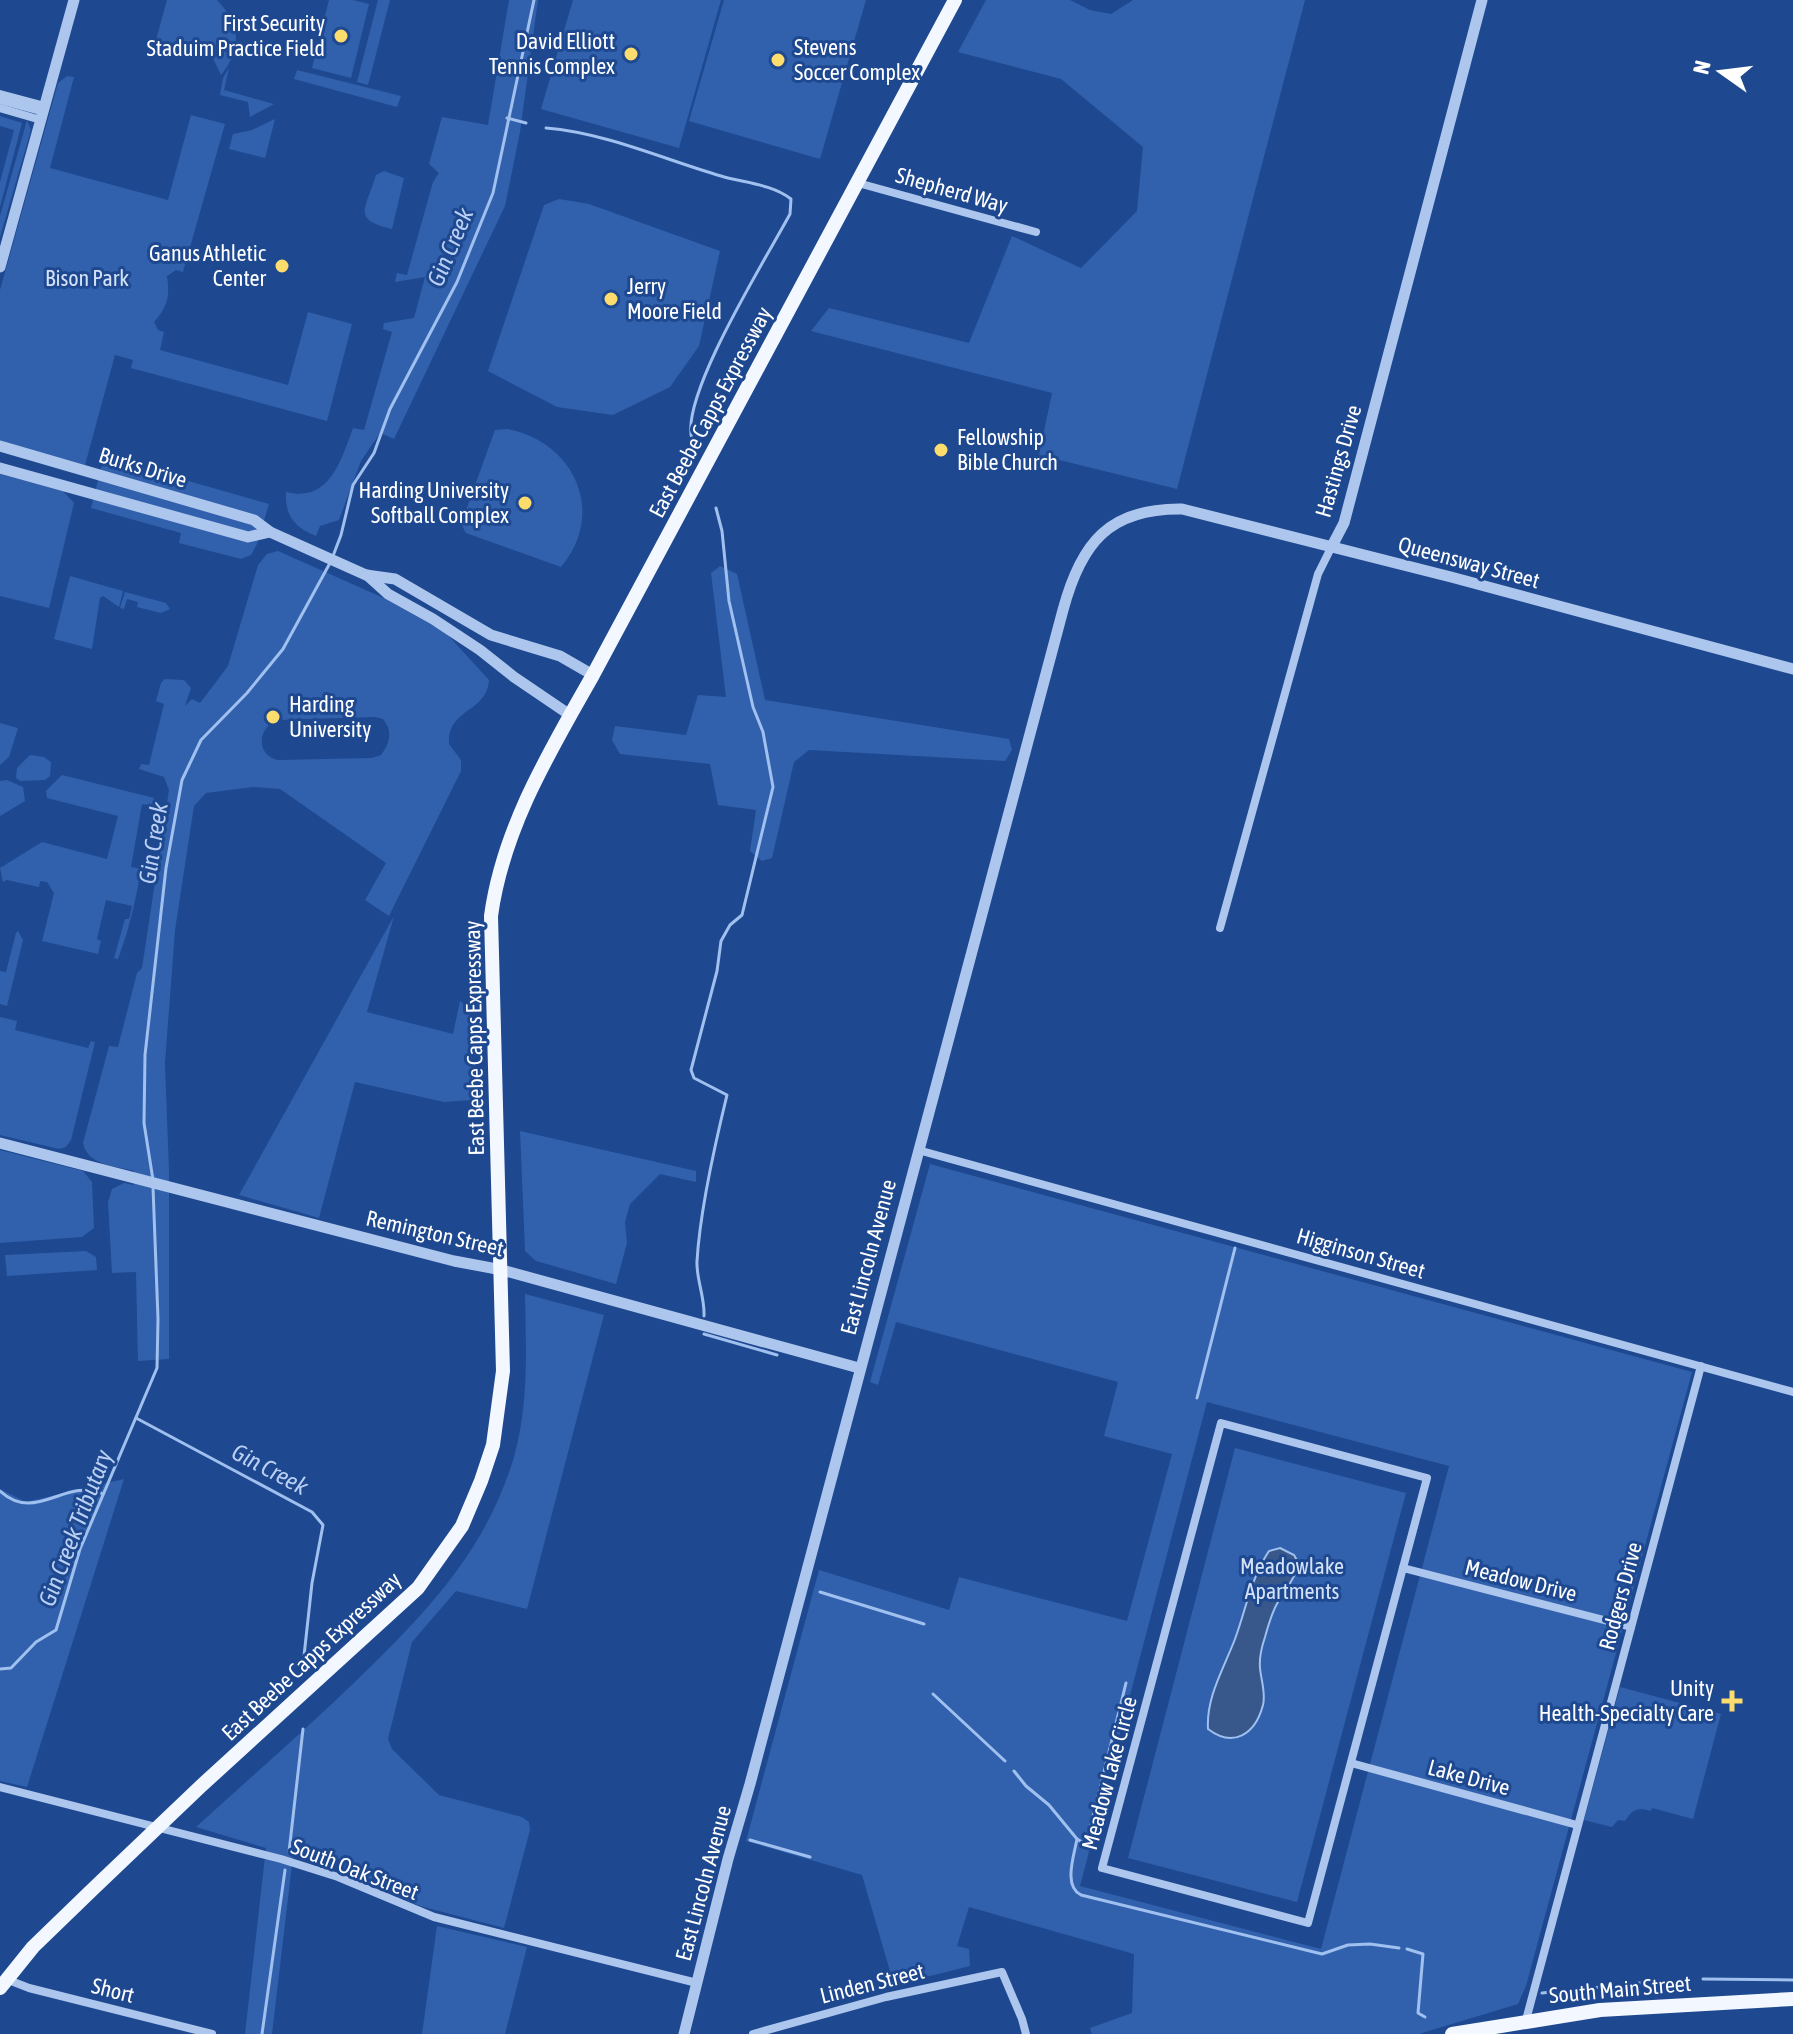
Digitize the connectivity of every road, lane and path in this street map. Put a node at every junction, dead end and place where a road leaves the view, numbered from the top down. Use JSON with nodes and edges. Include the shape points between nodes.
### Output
{"nodes":[{"id":1,"x":74,"y":0,"type":"edge"},
{"id":2,"x":955,"y":0,"type":"edge"},
{"id":3,"x":1482,"y":0,"type":"edge"},
{"id":4,"x":0,"y":94,"type":"edge"},
{"id":5,"x":0,"y":100,"type":"edge"},
{"id":6,"x":0,"y":108,"type":"edge"},
{"id":7,"x":43,"y":113,"type":"junction"},
{"id":8,"x":858,"y":183,"type":"junction"},
{"id":9,"x":1036,"y":232,"type":"dead end"},
{"id":10,"x":0,"y":267,"type":"edge"},
{"id":11,"x":0,"y":446,"type":"edge"},
{"id":12,"x":0,"y":468,"type":"edge"},
{"id":13,"x":1132,"y":514,"type":"joint"},
{"id":14,"x":270,"y":532,"type":"junction"},
{"id":15,"x":1332,"y":546,"type":"junction"},
{"id":16,"x":366,"y":575,"type":"junction"},
{"id":17,"x":1793,"y":669,"type":"edge"},
{"id":18,"x":593,"y":675,"type":"junction"},
{"id":19,"x":570,"y":715,"type":"junction"},
{"id":20,"x":1220,"y":928,"type":"dead end"},
{"id":21,"x":0,"y":1143,"type":"edge"},
{"id":22,"x":918,"y":1150,"type":"junction"},
{"id":23,"x":502,"y":1270,"type":"junction"},
{"id":24,"x":1701,"y":1366,"type":"junction"},
{"id":25,"x":859,"y":1368,"type":"junction"},
{"id":26,"x":1793,"y":1392,"type":"edge"},
{"id":27,"x":1403,"y":1568,"type":"junction"},
{"id":28,"x":1631,"y":1627,"type":"junction"},
{"id":29,"x":1351,"y":1763,"type":"junction"},
{"id":30,"x":0,"y":1787,"type":"edge"},
{"id":31,"x":1577,"y":1825,"type":"junction"},
{"id":32,"x":160,"y":1827,"type":"junction"},
{"id":33,"x":3,"y":1983,"type":"edge"},
{"id":34,"x":697,"y":1983,"type":"junction"},
{"id":35,"x":1793,"y":1999,"type":"edge"},
{"id":36,"x":1526,"y":2020,"type":"junction"},
{"id":37,"x":212,"y":2034,"type":"edge"},
{"id":38,"x":684,"y":2034,"type":"edge"},
{"id":39,"x":753,"y":2034,"type":"edge"},
{"id":40,"x":1026,"y":2034,"type":"edge"},
{"id":41,"x":1452,"y":2034,"type":"edge"}],
"edges":[{"from":1,"to":7,"type":"street"},
{"from":2,"to":8,"type":"main road","name":"East Beebe Capps Expressway"},
{"from":3,"to":15,"type":"street","name":"Hastings Drive","via":[[1344,523]]},
{"from":4,"to":7,"type":"street"},
{"from":5,"to":7,"type":"street"},
{"from":6,"to":7,"type":"street"},
{"from":7,"to":10,"type":"street"},
{"from":8,"to":9,"type":"street","name":"Shepherd Way"},
{"from":8,"to":18,"type":"main road","name":"East Beebe Capps Expressway"},
{"from":11,"to":14,"type":"street","name":"Burks Drive","via":[[254,520]]},
{"from":12,"to":14,"type":"street","name":"Burks Drive","via":[[248,537]]},
{"from":13,"to":15,"type":"street","name":"Queensway Street","via":[[1182,509]]},
{"from":13,"to":22,"type":"street","name":"East Lincoln Avenue","via":[[1084,553],[1072,577]]},
{"from":14,"to":16,"type":"street","name":"Burks Drive"},
{"from":15,"to":17,"type":"street","name":"Queensway Street"},
{"from":15,"to":20,"type":"street","name":"Hastings Drive","via":[[1318,574]]},
{"from":16,"to":18,"type":"street","name":"Burks Drive","via":[[395,579],[491,635],[560,656]]},
{"from":16,"to":19,"type":"street","name":"Burks Drive"},
{"from":18,"to":19,"type":"main road","name":"East Beebe Capps Expressway"},
{"from":19,"to":23,"type":"main road","name":"East Beebe Capps Expressway","via":[[517,821],[491,916]]},
{"from":21,"to":23,"type":"street","name":"Remington Street"},
{"from":22,"to":24,"type":"street","name":"Higginson Street"},
{"from":22,"to":25,"type":"street","name":"East Lincoln Avenue"},
{"from":23,"to":25,"type":"street","name":"Remington Street"},
{"from":23,"to":32,"type":"main road","name":"East Beebe Capps Expressway","via":[[503,1371],[493,1445],[462,1526],[418,1588]]},
{"from":24,"to":26,"type":"street","name":"Higginson Street"},
{"from":24,"to":28,"type":"street","name":"Rodgers Drive"},
{"from":25,"to":34,"type":"street","name":"East Lincoln Avenue"},
{"from":27,"to":28,"type":"street","name":"Meadow Drive"},
{"from":27,"to":29,"type":"street","name":"Meadow Lake Circle"},
{"from":27,"to":29,"type":"street","name":"Meadow Lake Circle","via":[[1427,1478],[1221,1423],[1102,1868],[1308,1923]]},
{"from":28,"to":31,"type":"street","name":"Rodgers Drive"},
{"from":29,"to":31,"type":"street","name":"Lake Drive"},
{"from":30,"to":32,"type":"street","name":"South Oak Street"},
{"from":31,"to":36,"type":"street","name":"Rodgers Drive"},
{"from":32,"to":33,"type":"main road","name":"East Beebe Capps Expressway","via":[[33,1947]]},
{"from":32,"to":34,"type":"street","name":"South Oak Street","via":[[338,1877],[434,1917]]},
{"from":33,"to":37,"type":"street","name":"Short"},
{"from":34,"to":38,"type":"street","name":"East Lincoln Avenue"},
{"from":35,"to":36,"type":"main road","name":"South Main Street","via":[[1600,2010]]},
{"from":36,"to":41,"type":"main road","name":"South Main Street"},
{"from":39,"to":40,"type":"street","name":"Linden Street","via":[[1002,1972]]}]}
